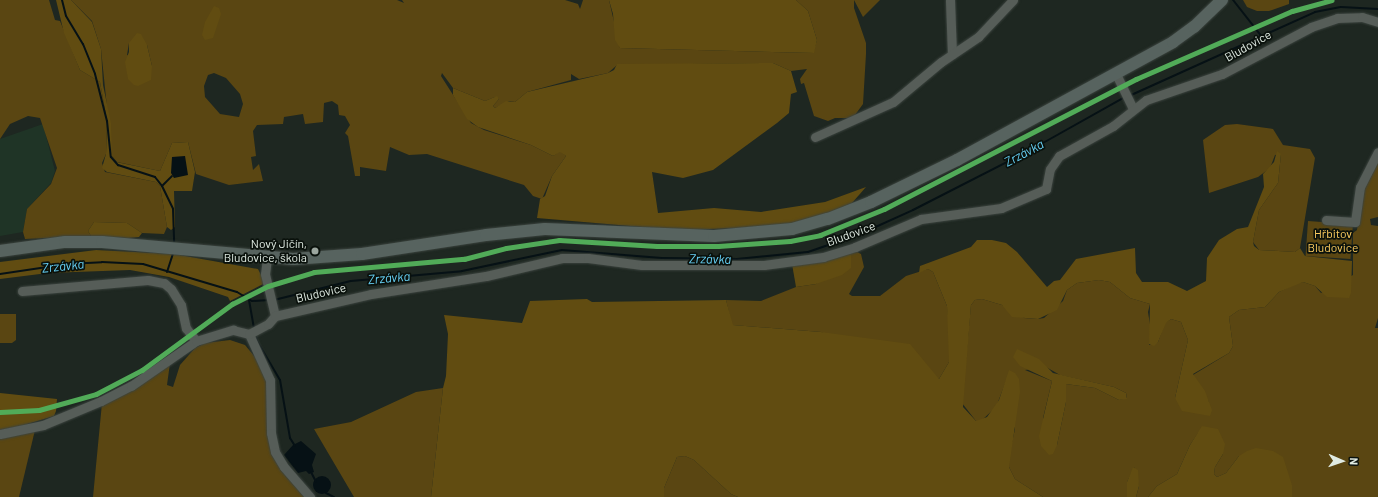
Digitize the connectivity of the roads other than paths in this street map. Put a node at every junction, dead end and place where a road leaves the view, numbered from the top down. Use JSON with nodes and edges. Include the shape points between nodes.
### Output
{"nodes":[{"id":1,"x":950,"y":0,"type":"edge"},
{"id":2,"x":1013,"y":0,"type":"edge"},
{"id":3,"x":1222,"y":0,"type":"edge"},
{"id":4,"x":1378,"y":22,"type":"edge"},
{"id":5,"x":952,"y":54,"type":"junction"},
{"id":6,"x":1116,"y":74,"type":"junction"},
{"id":7,"x":1132,"y":106,"type":"junction"},
{"id":8,"x":815,"y":137,"type":"dead end"},
{"id":9,"x":1378,"y":152,"type":"edge"},
{"id":10,"x":1326,"y":220,"type":"dead end"},
{"id":11,"x":0,"y":251,"type":"edge"},
{"id":12,"x":267,"y":258,"type":"junction"},
{"id":13,"x":22,"y":291,"type":"dead end"},
{"id":14,"x":275,"y":313,"type":"junction"},
{"id":15,"x":249,"y":334,"type":"junction"},
{"id":16,"x":196,"y":341,"type":"junction"},
{"id":17,"x":0,"y":434,"type":"edge"},
{"id":18,"x":310,"y":497,"type":"edge"}],
"edges":[{"from":1,"to":5,"type":"street"},
{"from":2,"to":5,"type":"street","via":[[978,37]]},
{"from":3,"to":6,"type":"main road","via":[[1184,34]]},
{"from":4,"to":7,"type":"street","name":"Bludovice","via":[[1362,17],[1337,18],[1311,26],[1222,74]]},
{"from":5,"to":8,"type":"street","via":[[882,109]]},
{"from":6,"to":7,"type":"street"},
{"from":6,"to":12,"type":"main road","via":[[905,186],[828,220],[792,229],[714,236],[545,229],[348,255]]},
{"from":7,"to":14,"type":"street","name":"Bludovice","via":[[1126,117],[1113,126],[1059,156],[1050,168],[1046,189],[1001,208],[921,219],[855,247],[823,257],[764,265],[642,265],[588,258],[562,258],[486,276],[371,294]]},
{"from":9,"to":10,"type":"street","via":[[1360,187],[1355,222]]},
{"from":11,"to":12,"type":"main road","via":[[65,242],[102,242]]},
{"from":12,"to":14,"type":"street","via":[[265,271]]},
{"from":13,"to":16,"type":"street","via":[[148,280],[164,283],[181,305],[186,328]]},
{"from":14,"to":15,"type":"street","name":"Bludovice","via":[[268,324]]},
{"from":15,"to":16,"type":"street","via":[[233,330]]},
{"from":15,"to":18,"type":"street","via":[[270,380],[271,433],[275,452],[284,467]]},
{"from":16,"to":17,"type":"street","via":[[131,386],[101,401],[43,425]]}]}
